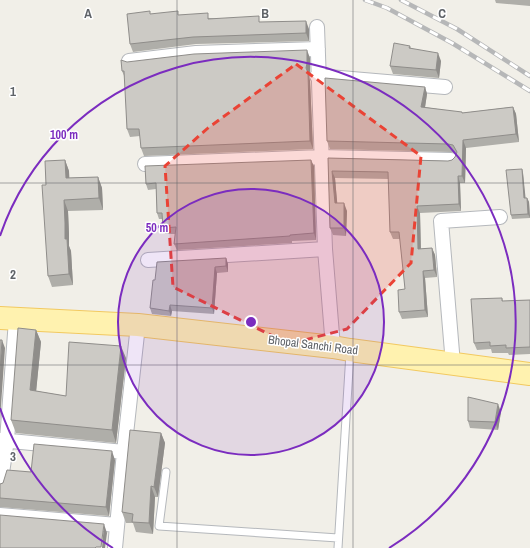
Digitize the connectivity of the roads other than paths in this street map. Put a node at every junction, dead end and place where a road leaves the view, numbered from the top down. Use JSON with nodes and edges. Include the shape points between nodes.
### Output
{"nodes":[{"id":1,"x":317,"y":27,"type":"dead end"},
{"id":2,"x":318,"y":49,"type":"junction"},
{"id":3,"x":129,"y":61,"type":"edge"},
{"id":4,"x":317,"y":76,"type":"junction"},
{"id":5,"x":445,"y":87,"type":"dead end"},
{"id":6,"x":321,"y":157,"type":"junction"},
{"id":7,"x":451,"y":160,"type":"edge"},
{"id":8,"x":145,"y":164,"type":"edge"},
{"id":9,"x":500,"y":217,"type":"dead end"},
{"id":10,"x":324,"y":249,"type":"junction"},
{"id":11,"x":148,"y":260,"type":"dead end"},
{"id":12,"x":8,"y":319,"type":"edge"},
{"id":13,"x":138,"y":325,"type":"junction"},
{"id":14,"x":342,"y":348,"type":"junction"},
{"id":15,"x":453,"y":364,"type":"junction"},
{"id":16,"x":530,"y":374,"type":"edge"},
{"id":17,"x":3,"y":440,"type":"edge"},
{"id":18,"x":124,"y":452,"type":"junction"},
{"id":19,"x":166,"y":472,"type":"dead end"},
{"id":20,"x":0,"y":486,"type":"edge"},
{"id":21,"x":0,"y":515,"type":"edge"},
{"id":22,"x":117,"y":525,"type":"junction"},
{"id":23,"x":338,"y":538,"type":"junction"},
{"id":24,"x":115,"y":548,"type":"edge"},
{"id":25,"x":338,"y":548,"type":"edge"}],
"edges":[{"from":1,"to":2,"type":"street"},
{"from":2,"to":3,"type":"street","via":[[196,53]]},
{"from":2,"to":4,"type":"street"},
{"from":4,"to":5,"type":"street"},
{"from":4,"to":6,"type":"street"},
{"from":6,"to":7,"type":"street"},
{"from":6,"to":8,"type":"street"},
{"from":6,"to":10,"type":"street"},
{"from":9,"to":15,"type":"street","via":[[441,221]]},
{"from":10,"to":11,"type":"street"},
{"from":10,"to":14,"type":"street"},
{"from":12,"to":13,"type":"main road","name":"Bhopal Sanchi Road"},
{"from":12,"to":17,"type":"street"},
{"from":13,"to":14,"type":"main road","name":"Bhopal Sanchi Road"},
{"from":13,"to":18,"type":"street"},
{"from":14,"to":15,"type":"main road","name":"Bhopal Sanchi Road"},
{"from":14,"to":23,"type":"lane"},
{"from":15,"to":16,"type":"main road","name":"Bhopal Sanchi Road"},
{"from":17,"to":18,"type":"street"},
{"from":17,"to":20,"type":"street"},
{"from":18,"to":22,"type":"street"},
{"from":19,"to":23,"type":"lane","via":[[159,526]]},
{"from":21,"to":22,"type":"street"},
{"from":22,"to":24,"type":"street"},
{"from":23,"to":25,"type":"lane"}]}
